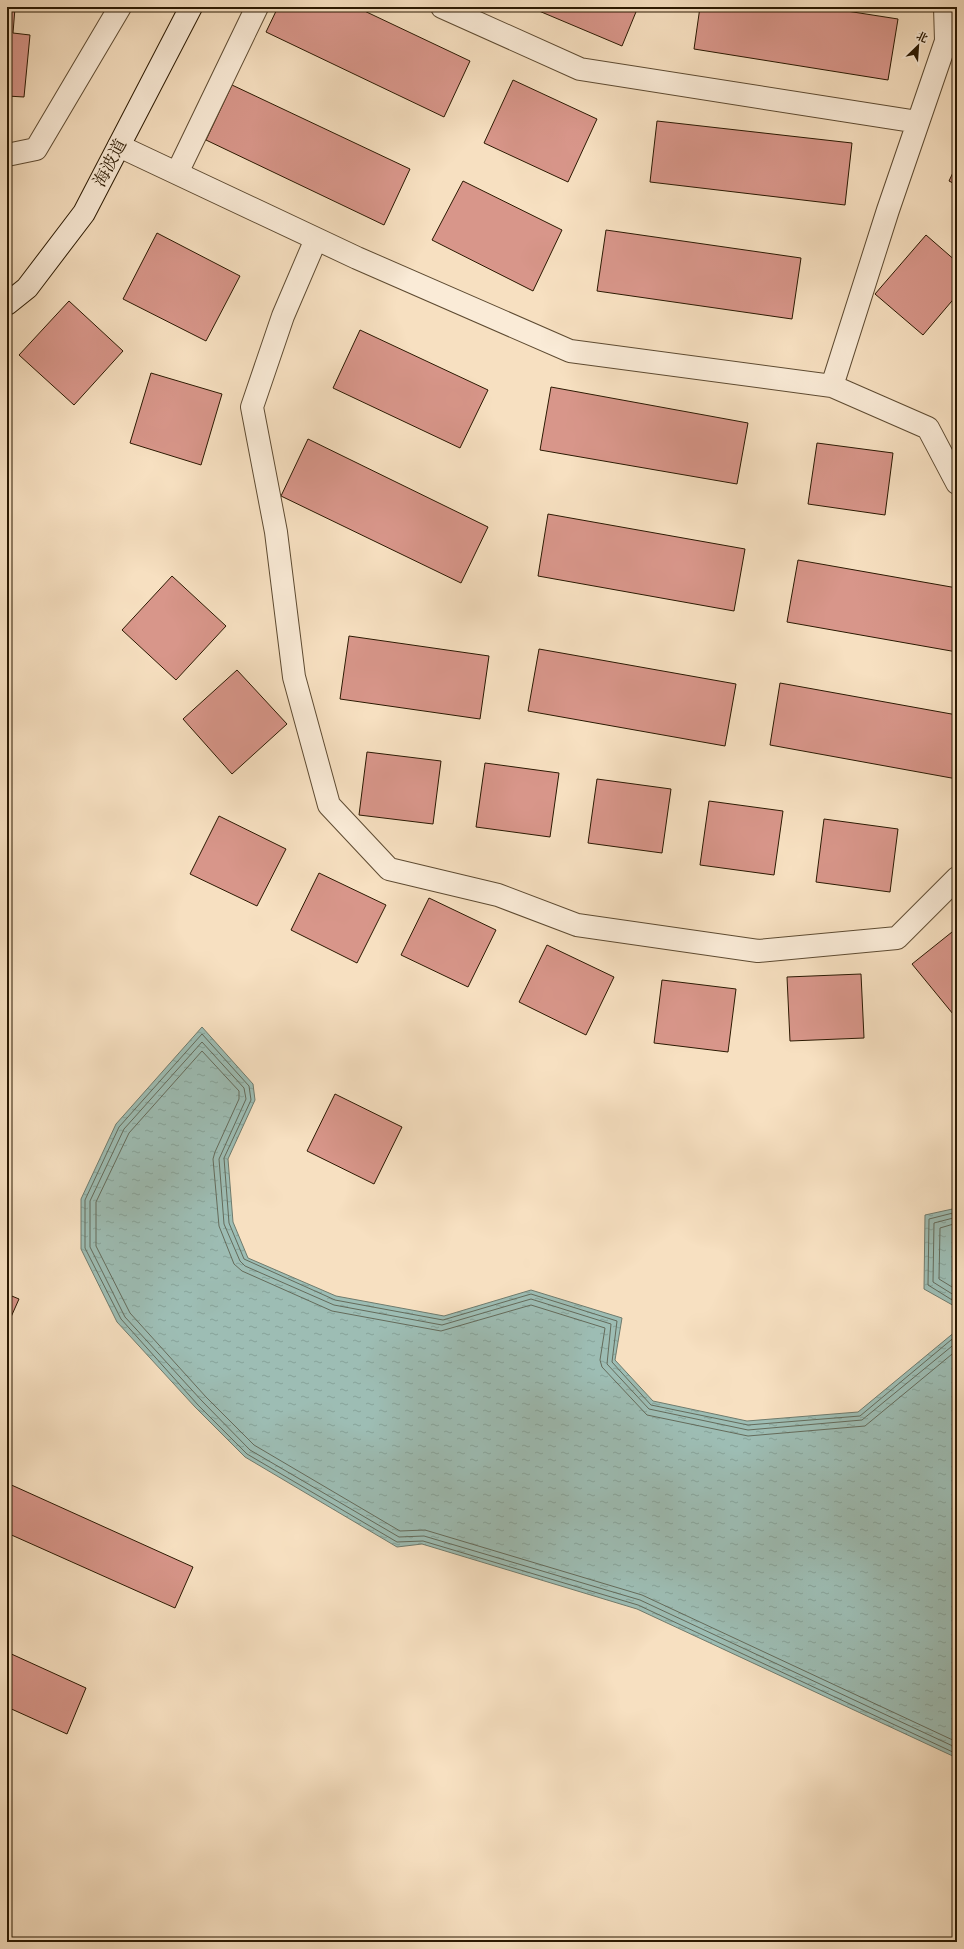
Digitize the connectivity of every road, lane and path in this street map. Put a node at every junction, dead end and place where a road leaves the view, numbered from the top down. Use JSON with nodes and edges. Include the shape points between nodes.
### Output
{"nodes":[{"id":1,"x":120,"y":7,"type":"edge"},
{"id":2,"x":191,"y":7,"type":"edge"},
{"id":3,"x":257,"y":7,"type":"edge"},
{"id":4,"x":442,"y":7,"type":"edge"},
{"id":5,"x":945,"y":7,"type":"edge"},
{"id":6,"x":918,"y":122,"type":"junction"},
{"id":7,"x":119,"y":146,"type":"junction"},
{"id":8,"x":7,"y":156,"type":"edge"},
{"id":9,"x":178,"y":173,"type":"junction"},
{"id":10,"x":316,"y":239,"type":"junction"},
{"id":11,"x":7,"y":304,"type":"edge"},
{"id":12,"x":832,"y":386,"type":"junction"},
{"id":13,"x":957,"y":483,"type":"edge"},
{"id":14,"x":957,"y":878,"type":"edge"}],
"edges":[{"from":1,"to":8,"type":"street","via":[[36,150]]},
{"from":2,"to":7,"type":"street","name":"海波道"},
{"from":3,"to":9,"type":"street"},
{"from":4,"to":6,"type":"street","via":[[580,69]]},
{"from":5,"to":6,"type":"street","via":[[946,41]]},
{"from":6,"to":12,"type":"street"},
{"from":7,"to":9,"type":"street"},
{"from":7,"to":11,"type":"street","name":"海波道","via":[[84,213],[27,288]]},
{"from":9,"to":10,"type":"street"},
{"from":10,"to":12,"type":"street","via":[[570,351]]},
{"from":10,"to":14,"type":"street","via":[[283,316],[252,406],[276,532],[294,677],[329,805],[389,869],[498,895],[577,925],[758,951],[897,938]]},
{"from":12,"to":13,"type":"street","via":[[928,428]]}]}
